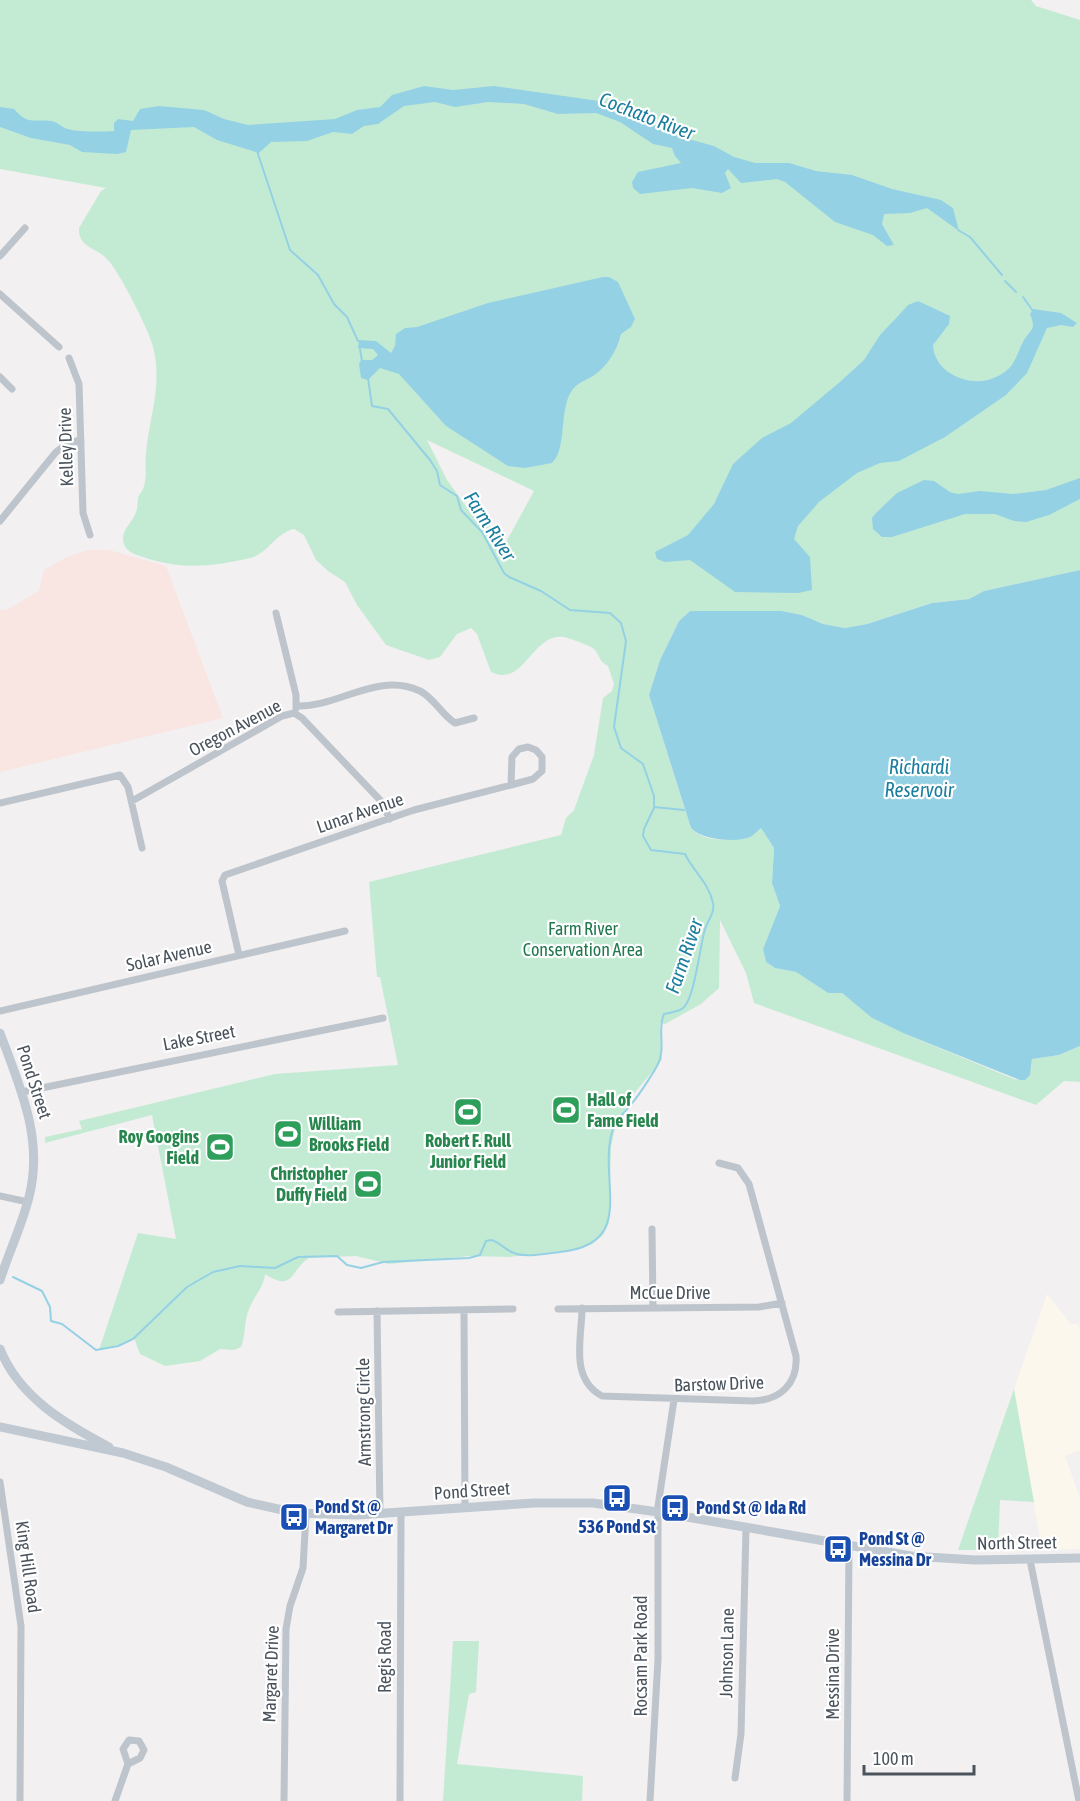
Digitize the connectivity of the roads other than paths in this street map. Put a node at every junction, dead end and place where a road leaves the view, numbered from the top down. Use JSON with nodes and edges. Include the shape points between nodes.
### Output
{"nodes":[{"id":1,"x":25,"y":228,"type":"dead end"},
{"id":2,"x":0,"y":256,"type":"edge"},
{"id":3,"x":0,"y":294,"type":"edge"},
{"id":4,"x":59,"y":347,"type":"dead end"},
{"id":5,"x":69,"y":358,"type":"dead end"},
{"id":6,"x":0,"y":377,"type":"edge"},
{"id":7,"x":12,"y":389,"type":"dead end"},
{"id":8,"x":81,"y":440,"type":"junction"},
{"id":9,"x":0,"y":521,"type":"edge"},
{"id":10,"x":90,"y":535,"type":"dead end"},
{"id":11,"x":276,"y":613,"type":"dead end"},
{"id":12,"x":295,"y":709,"type":"junction"},
{"id":13,"x":474,"y":718,"type":"dead end"},
{"id":14,"x":511,"y":785,"type":"junction"},
{"id":15,"x":132,"y":801,"type":"junction"},
{"id":16,"x":0,"y":803,"type":"edge"},
{"id":17,"x":390,"y":819,"type":"junction"},
{"id":18,"x":142,"y":848,"type":"dead end"},
{"id":19,"x":345,"y":931,"type":"dead end"},
{"id":20,"x":239,"y":955,"type":"junction"},
{"id":21,"x":0,"y":1011,"type":"edge"},
{"id":22,"x":383,"y":1018,"type":"dead end"},
{"id":23,"x":0,"y":1033,"type":"edge"},
{"id":24,"x":22,"y":1092,"type":"junction"},
{"id":25,"x":720,"y":1163,"type":"dead end"},
{"id":26,"x":0,"y":1196,"type":"edge"},
{"id":27,"x":28,"y":1202,"type":"junction"},
{"id":28,"x":652,"y":1229,"type":"dead end"},
{"id":29,"x":0,"y":1280,"type":"edge"},
{"id":30,"x":782,"y":1303,"type":"junction"},
{"id":31,"x":582,"y":1308,"type":"junction"},
{"id":32,"x":653,"y":1308,"type":"junction"},
{"id":33,"x":513,"y":1309,"type":"dead end"},
{"id":34,"x":558,"y":1309,"type":"dead end"},
{"id":35,"x":464,"y":1310,"type":"junction"},
{"id":36,"x":377,"y":1311,"type":"junction"},
{"id":37,"x":338,"y":1312,"type":"dead end"},
{"id":38,"x":0,"y":1349,"type":"edge"},
{"id":39,"x":674,"y":1400,"type":"junction"},
{"id":40,"x":0,"y":1427,"type":"edge"},
{"id":41,"x":123,"y":1453,"type":"junction"},
{"id":42,"x":0,"y":1482,"type":"edge"},
{"id":43,"x":465,"y":1508,"type":"junction"},
{"id":44,"x":401,"y":1512,"type":"junction"},
{"id":45,"x":658,"y":1512,"type":"junction"},
{"id":46,"x":306,"y":1514,"type":"junction"},
{"id":47,"x":380,"y":1514,"type":"junction"},
{"id":48,"x":746,"y":1528,"type":"junction"},
{"id":49,"x":849,"y":1546,"type":"junction"},
{"id":50,"x":1080,"y":1558,"type":"edge"},
{"id":51,"x":955,"y":1560,"type":"joint"},
{"id":52,"x":1030,"y":1560,"type":"junction"},
{"id":53,"x":128,"y":1764,"type":"dead end"},
{"id":54,"x":735,"y":1778,"type":"dead end"},
{"id":55,"x":1077,"y":1778,"type":"edge"},
{"id":56,"x":20,"y":1801,"type":"edge"},
{"id":57,"x":115,"y":1801,"type":"edge"},
{"id":58,"x":284,"y":1801,"type":"edge"},
{"id":59,"x":400,"y":1801,"type":"edge"},
{"id":60,"x":650,"y":1801,"type":"edge"},
{"id":61,"x":847,"y":1801,"type":"edge"},
{"id":62,"x":1079,"y":1801,"type":"edge"}],
"edges":[{"from":1,"to":2,"type":"street"},
{"from":3,"to":4,"type":"street"},
{"from":5,"to":8,"type":"street","name":"Kelley Drive","via":[[79,384]]},
{"from":6,"to":7,"type":"street"},
{"from":8,"to":9,"type":"street","via":[[56,452]]},
{"from":8,"to":10,"type":"street","name":"Kelley Drive","via":[[83,513]]},
{"from":11,"to":12,"type":"street","name":"Oregon Avenue"},
{"from":12,"to":13,"type":"street","via":[[380,686],[424,693],[454,723]]},
{"from":12,"to":15,"type":"street","name":"Oregon Avenue"},
{"from":12,"to":17,"type":"street","via":[[380,800]]},
{"from":14,"to":14,"type":"street","name":"Lunar Avenue","via":[[513,754],[525,747],[538,752],[544,764],[540,774]]},
{"from":14,"to":17,"type":"street","name":"Lunar Avenue"},
{"from":15,"to":16,"type":"street","via":[[123,777],[113,775]]},
{"from":15,"to":18,"type":"street"},
{"from":17,"to":20,"type":"street","name":"Lunar Avenue","via":[[222,877]]},
{"from":19,"to":20,"type":"street","name":"Solar Avenue"},
{"from":20,"to":21,"type":"street","name":"Solar Avenue"},
{"from":22,"to":24,"type":"street","name":"Lake Street"},
{"from":23,"to":24,"type":"main road","name":"Pond Street"},
{"from":24,"to":27,"type":"main road","name":"Pond Street","via":[[30,1115],[34,1148],[34,1176]]},
{"from":25,"to":30,"type":"street","name":"Barstow Drive","via":[[738,1168],[747,1179]]},
{"from":26,"to":27,"type":"street"},
{"from":27,"to":29,"type":"main road","name":"Pond Street"},
{"from":28,"to":32,"type":"street"},
{"from":30,"to":32,"type":"street","name":"McCue Drive","via":[[764,1307]]},
{"from":30,"to":39,"type":"street","name":"Barstow Drive","via":[[797,1362],[793,1379],[784,1392],[758,1401]]},
{"from":31,"to":32,"type":"street","name":"McCue Drive"},
{"from":31,"to":34,"type":"street","name":"McCue Drive"},
{"from":31,"to":39,"type":"street","name":"Barstow Drive","via":[[580,1364],[595,1391],[607,1398]]},
{"from":33,"to":35,"type":"street"},
{"from":35,"to":36,"type":"street"},
{"from":35,"to":43,"type":"street"},
{"from":36,"to":37,"type":"street"},
{"from":36,"to":47,"type":"street","name":"Armstrong Circle"},
{"from":38,"to":41,"type":"main road","via":[[14,1377],[39,1402],[78,1430]]},
{"from":39,"to":45,"type":"street","name":"Rocsam Park Road"},
{"from":40,"to":41,"type":"main road","name":"Pond Street"},
{"from":41,"to":46,"type":"main road","name":"Pond Street","via":[[247,1502]]},
{"from":42,"to":56,"type":"street","name":"King Hill Road","via":[[21,1626]]},
{"from":43,"to":44,"type":"main road","name":"Pond Street"},
{"from":43,"to":45,"type":"main road","name":"Pond Street","via":[[573,1502]]},
{"from":44,"to":47,"type":"main road","name":"Pond Street"},
{"from":44,"to":59,"type":"street","name":"Regis Road"},
{"from":45,"to":48,"type":"main road","name":"Pond Street"},
{"from":45,"to":60,"type":"street","name":"Rocsam Park Road","via":[[658,1659]]},
{"from":46,"to":47,"type":"main road","name":"Pond Street"},
{"from":46,"to":58,"type":"street","name":"Margaret Drive","via":[[303,1568],[286,1629]]},
{"from":48,"to":49,"type":"main road","name":"Pond Street"},
{"from":48,"to":54,"type":"street","name":"Johnson Lane","via":[[741,1734]]},
{"from":49,"to":51,"type":"main road","name":"Pond Street"},
{"from":49,"to":61,"type":"street","name":"Messina Drive"},
{"from":50,"to":52,"type":"main road","name":"North Street"},
{"from":51,"to":52,"type":"main road","name":"North Street"},
{"from":52,"to":55,"type":"street"},
{"from":53,"to":57,"type":"street"},
{"from":55,"to":62,"type":"street"}]}
